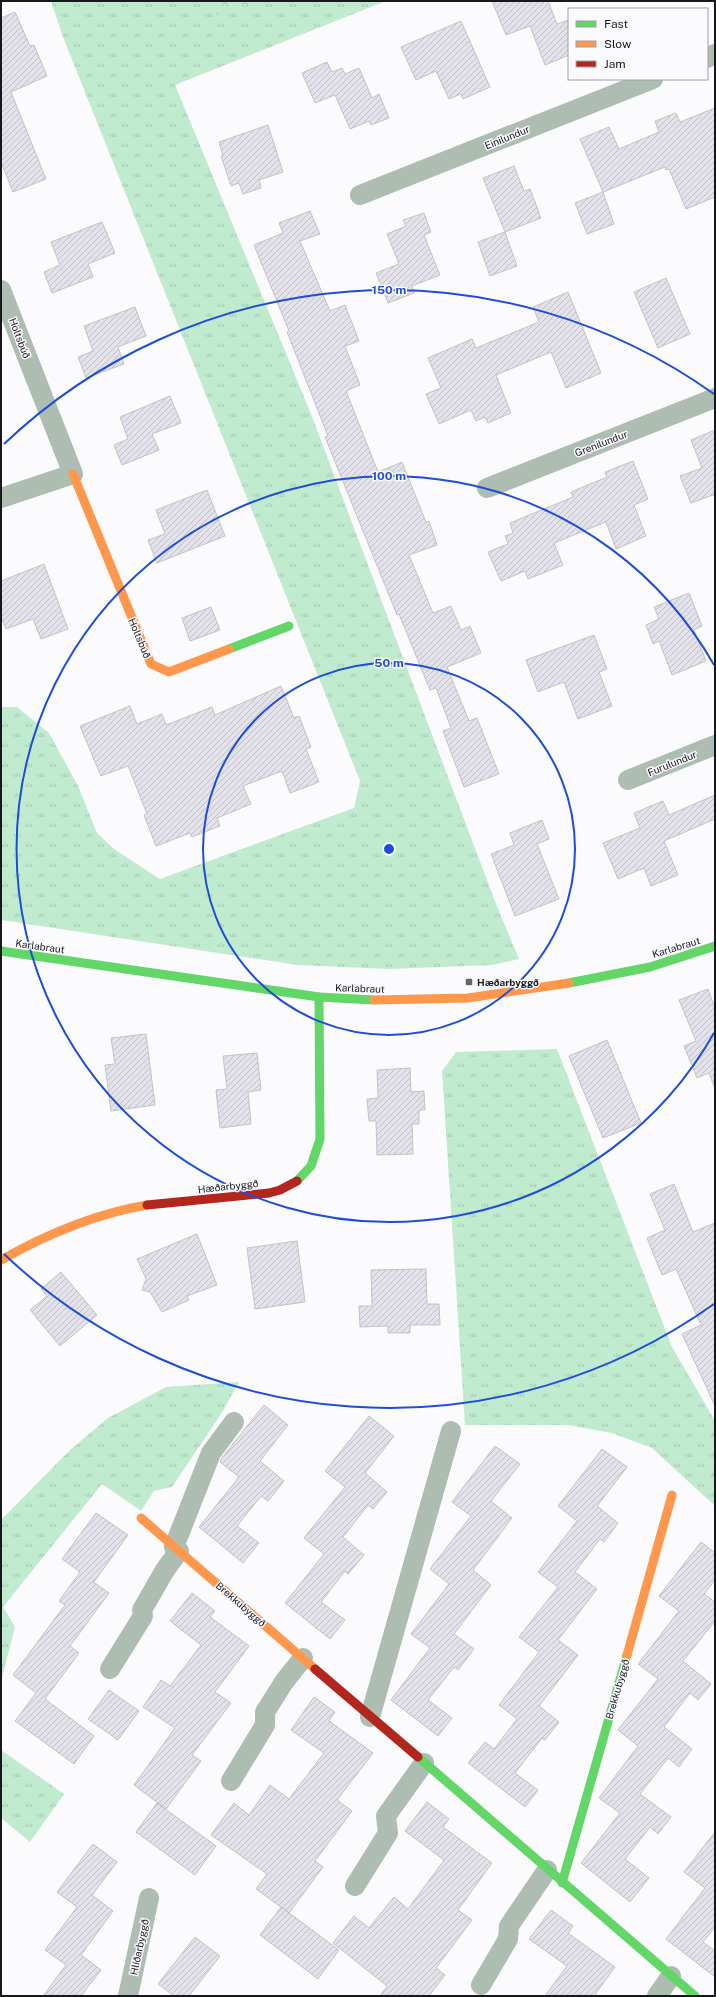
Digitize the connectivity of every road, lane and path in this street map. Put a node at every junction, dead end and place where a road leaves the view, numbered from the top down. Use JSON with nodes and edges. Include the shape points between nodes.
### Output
{"nodes":[{"id":1,"x":650,"y":80,"type":"edge"},
{"id":2,"x":360,"y":195,"type":"dead end"},
{"id":3,"x":1,"y":290,"type":"edge"},
{"id":4,"x":715,"y":398,"type":"edge"},
{"id":5,"x":74,"y":474,"type":"junction"},
{"id":6,"x":487,"y":488,"type":"dead end"},
{"id":7,"x":1,"y":498,"type":"edge"},
{"id":8,"x":289,"y":626,"type":"dead end"},
{"id":9,"x":715,"y":745,"type":"edge"},
{"id":10,"x":628,"y":780,"type":"dead end"},
{"id":11,"x":715,"y":946,"type":"edge"},
{"id":12,"x":1,"y":951,"type":"edge"},
{"id":13,"x":319,"y":997,"type":"junction"},
{"id":14,"x":1,"y":1260,"type":"edge"},
{"id":15,"x":234,"y":1422,"type":"dead end"},
{"id":16,"x":451,"y":1431,"type":"dead end"},
{"id":17,"x":672,"y":1495,"type":"dead end"},
{"id":18,"x":141,"y":1518,"type":"dead end"},
{"id":19,"x":176,"y":1549,"type":"junction"},
{"id":20,"x":302,"y":1658,"type":"junction"},
{"id":21,"x":110,"y":1669,"type":"dead end"},
{"id":22,"x":370,"y":1717,"type":"junction"},
{"id":23,"x":424,"y":1763,"type":"junction"},
{"id":24,"x":231,"y":1781,"type":"dead end"},
{"id":25,"x":547,"y":1870,"type":"junction"},
{"id":26,"x":562,"y":1883,"type":"junction"},
{"id":27,"x":355,"y":1886,"type":"dead end"},
{"id":28,"x":149,"y":1898,"type":"dead end"},
{"id":29,"x":671,"y":1976,"type":"junction"},
{"id":30,"x":481,"y":1985,"type":"dead end"},
{"id":31,"x":128,"y":1996,"type":"edge"},
{"id":32,"x":657,"y":1996,"type":"edge"},
{"id":33,"x":695,"y":1996,"type":"edge"}],
"edges":[{"from":1,"to":2,"type":"street","name":"Einilundur"},
{"from":3,"to":5,"type":"street","name":"Holtsbúð"},
{"from":4,"to":6,"type":"street","name":"Grenilundur"},
{"from":5,"to":7,"type":"street"},
{"from":5,"to":8,"type":"street","name":"Holtsbúð","via":[[151,664],[169,672]]},
{"from":9,"to":10,"type":"street","name":"Furulundur"},
{"from":11,"to":13,"type":"street","name":"Karlabraut","via":[[658,965],[609,977],[467,998],[370,1000]]},
{"from":12,"to":13,"type":"street","name":"Karlabraut"},
{"from":13,"to":14,"type":"street","name":"Hæðarbyggð","via":[[320,1139],[311,1166],[300,1180],[269,1193],[155,1204],[99,1216],[48,1235]]},
{"from":15,"to":19,"type":"street","via":[[211,1452]]},
{"from":16,"to":22,"type":"street"},
{"from":17,"to":26,"type":"street","name":"Brekkubyggð"},
{"from":18,"to":19,"type":"street","name":"Brekkubyggð"},
{"from":19,"to":20,"type":"street","name":"Brekkubyggð"},
{"from":19,"to":21,"type":"street","via":[[142,1610],[143,1616]]},
{"from":20,"to":22,"type":"street","name":"Brekkubyggð"},
{"from":20,"to":24,"type":"street","via":[[265,1712],[265,1725]]},
{"from":22,"to":23,"type":"street","name":"Brekkubyggð"},
{"from":23,"to":25,"type":"street","name":"Brekkubyggð"},
{"from":23,"to":27,"type":"street","via":[[386,1816],[388,1833]]},
{"from":25,"to":26,"type":"street","name":"Brekkubyggð"},
{"from":25,"to":30,"type":"street","via":[[509,1926],[508,1940]]},
{"from":26,"to":29,"type":"street","name":"Brekkubyggð"},
{"from":28,"to":31,"type":"street","name":"Hlíðarbyggð"},
{"from":29,"to":32,"type":"street"},
{"from":29,"to":33,"type":"street","name":"Brekkubyggð"}]}
